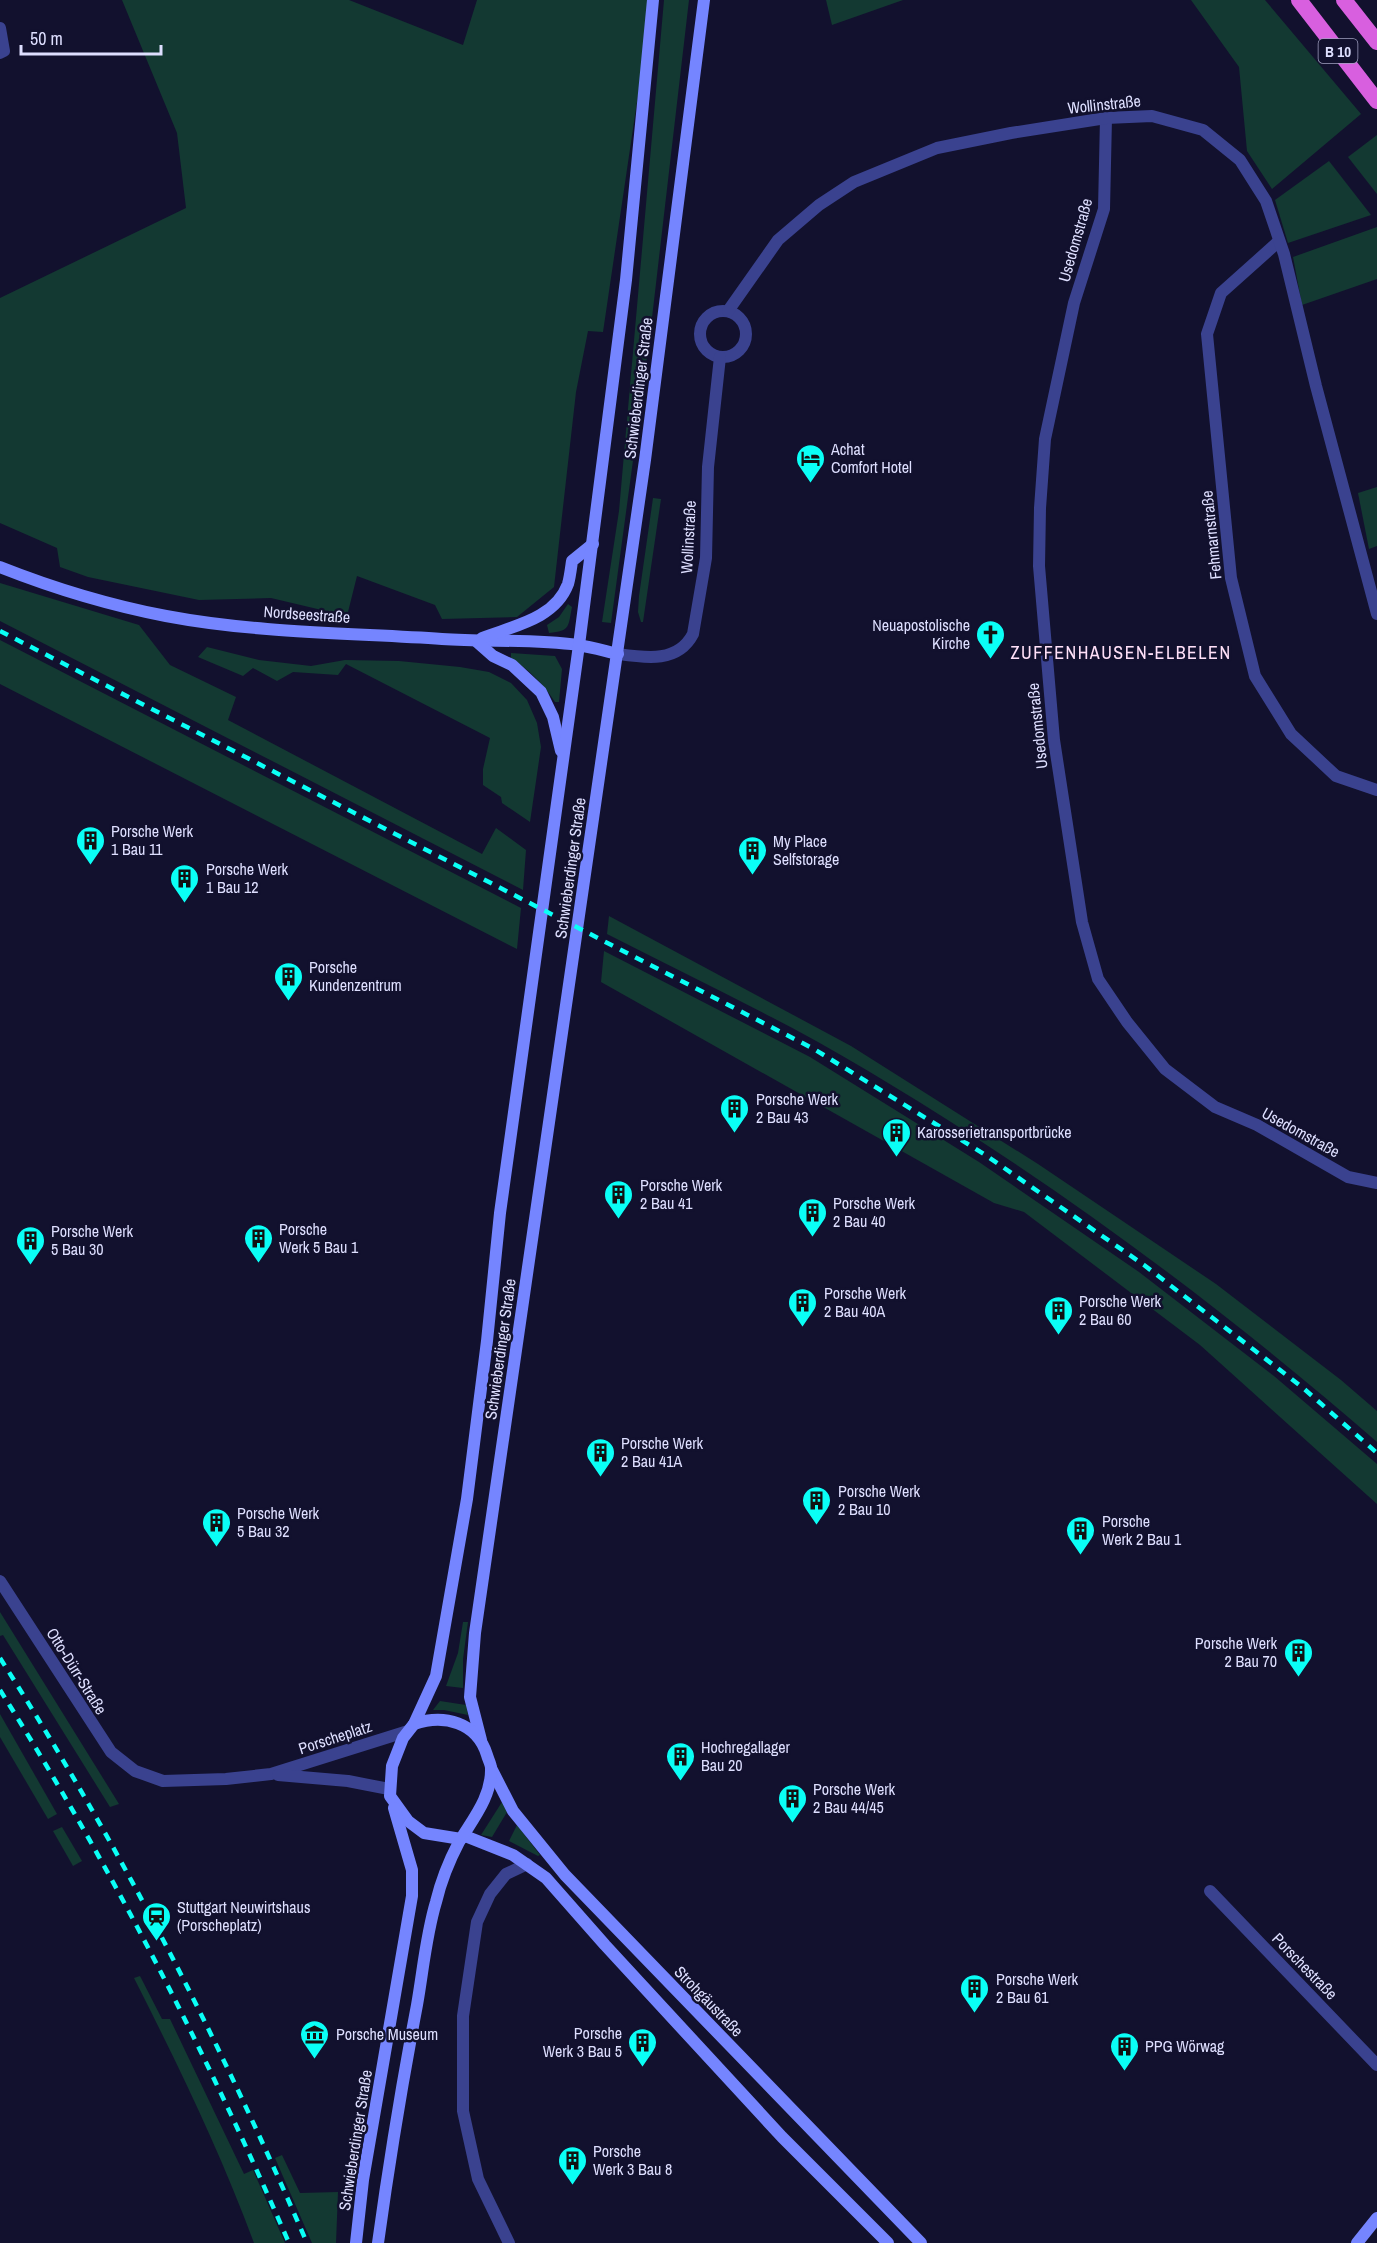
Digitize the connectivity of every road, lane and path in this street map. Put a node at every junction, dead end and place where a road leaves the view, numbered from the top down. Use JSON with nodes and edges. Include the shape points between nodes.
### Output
{"nodes":[{"id":1,"x":653,"y":0,"type":"edge"},
{"id":2,"x":704,"y":0,"type":"edge"},
{"id":3,"x":1299,"y":0,"type":"edge"},
{"id":4,"x":1344,"y":0,"type":"edge"},
{"id":5,"x":0,"y":28,"type":"edge"},
{"id":6,"x":1377,"y":42,"type":"edge"},
{"id":7,"x":2,"y":52,"type":"edge"},
{"id":8,"x":1377,"y":101,"type":"edge"},
{"id":9,"x":1106,"y":118,"type":"junction"},
{"id":10,"x":1278,"y":242,"type":"junction"},
{"id":11,"x":728,"y":311,"type":"junction"},
{"id":12,"x":720,"y":357,"type":"junction"},
{"id":13,"x":592,"y":544,"type":"junction"},
{"id":14,"x":0,"y":567,"type":"edge"},
{"id":15,"x":1377,"y":614,"type":"edge"},
{"id":16,"x":476,"y":641,"type":"junction"},
{"id":17,"x":579,"y":645,"type":"junction"},
{"id":18,"x":618,"y":654,"type":"junction"},
{"id":19,"x":563,"y":758,"type":"junction"},
{"id":20,"x":1377,"y":790,"type":"edge"},
{"id":21,"x":1377,"y":1183,"type":"edge"},
{"id":22,"x":0,"y":1581,"type":"edge"},
{"id":23,"x":411,"y":1727,"type":"junction"},
{"id":24,"x":482,"y":1740,"type":"junction"},
{"id":25,"x":491,"y":1768,"type":"junction"},
{"id":26,"x":135,"y":1771,"type":"joint"},
{"id":27,"x":271,"y":1774,"type":"junction"},
{"id":28,"x":390,"y":1792,"type":"junction"},
{"id":29,"x":463,"y":1838,"type":"junction"},
{"id":30,"x":527,"y":1864,"type":"junction"},
{"id":31,"x":1210,"y":1891,"type":"dead end"},
{"id":32,"x":1377,"y":2065,"type":"edge"},
{"id":33,"x":1377,"y":2218,"type":"edge"},
{"id":34,"x":356,"y":2243,"type":"edge"},
{"id":35,"x":378,"y":2243,"type":"edge"},
{"id":36,"x":509,"y":2243,"type":"edge"},
{"id":37,"x":888,"y":2243,"type":"edge"},
{"id":38,"x":921,"y":2243,"type":"edge"},
{"id":39,"x":1356,"y":2243,"type":"edge"}],
"edges":[{"from":1,"to":13,"type":"main road","name":"Schwieberdinger Straße","via":[[626,280]]},
{"from":2,"to":18,"type":"main road","name":"Schwieberdinger Straße"},
{"from":3,"to":8,"type":"highway","number":"B 10"},
{"from":4,"to":6,"type":"highway","number":"B 10"},
{"from":5,"to":7,"type":"street"},
{"from":9,"to":10,"type":"street","name":"Wollinstraße","via":[[1152,116],[1203,130],[1240,160],[1266,201]]},
{"from":9,"to":11,"type":"street","name":"Wollinstraße","via":[[938,148],[854,182],[778,240]]},
{"from":9,"to":21,"type":"street","name":"Usedomstraße","via":[[1104,208],[1074,303],[1045,439],[1040,508],[1039,566],[1054,740],[1082,922],[1098,979],[1165,1069],[1215,1107],[1257,1125],[1348,1177]]},
{"from":10,"to":15,"type":"street","name":"Wollinstraße"},
{"from":10,"to":20,"type":"street","name":"Fehmarnstraße","via":[[1221,293],[1207,334],[1231,578],[1255,676],[1290,734],[1336,776]]},
{"from":11,"to":12,"type":"street","via":[[743,321],[745,344],[738,353]]},
{"from":11,"to":12,"type":"street","name":"Wollinstraße","via":[[709,315],[702,325],[703,346]]},
{"from":12,"to":18,"type":"street","name":"Wollinstraße","via":[[708,467],[706,558],[693,634],[688,644],[664,657]]},
{"from":13,"to":16,"type":"main road","via":[[572,561],[568,584],[551,609]]},
{"from":13,"to":17,"type":"main road","name":"Schwieberdinger Straße"},
{"from":14,"to":16,"type":"main road","name":"Nordseestraße","via":[[62,589],[165,616],[284,629]]},
{"from":16,"to":17,"type":"main road","name":"Nordseestraße"},
{"from":16,"to":19,"type":"main road","via":[[493,656],[513,665],[541,692],[553,717]]},
{"from":17,"to":18,"type":"main road","name":"Nordseestraße"},
{"from":17,"to":19,"type":"main road","name":"Schwieberdinger Straße"},
{"from":18,"to":24,"type":"main road","name":"Schwieberdinger Straße","via":[[476,1633],[470,1697]]},
{"from":19,"to":23,"type":"main road","name":"Schwieberdinger Straße","via":[[500,1213],[467,1499],[436,1676]]},
{"from":22,"to":26,"type":"street","name":"Otto-Dürr-Straße","via":[[111,1752]]},
{"from":23,"to":24,"type":"main road","name":"Porscheplatz","via":[[428,1719],[453,1720]]},
{"from":23,"to":27,"type":"street","name":"Porscheplatz"},
{"from":23,"to":28,"type":"main road","via":[[395,1754]]},
{"from":24,"to":25,"type":"main road"},
{"from":25,"to":29,"type":"main road","via":[[484,1798]]},
{"from":25,"to":38,"type":"main road","name":"Strohgäustraße","via":[[517,1818],[565,1875]]},
{"from":26,"to":27,"type":"street","name":"Porscheplatz","via":[[163,1781]]},
{"from":27,"to":28,"type":"street","name":"Porscheplatz","via":[[348,1781]]},
{"from":28,"to":29,"type":"main road","via":[[408,1821],[424,1833]]},
{"from":28,"to":34,"type":"main road","name":"Schwieberdinger Straße","via":[[412,1870],[412,1896],[363,2180]]},
{"from":29,"to":30,"type":"main road"},
{"from":29,"to":35,"type":"main road","via":[[435,1903]]},
{"from":30,"to":36,"type":"street","via":[[506,1874],[490,1894],[477,1922],[463,2016],[463,2111],[478,2179]]},
{"from":30,"to":37,"type":"main road","via":[[546,1878],[782,2137]]},
{"from":31,"to":32,"type":"street","name":"Porschestraße"},
{"from":33,"to":39,"type":"main road"}]}
